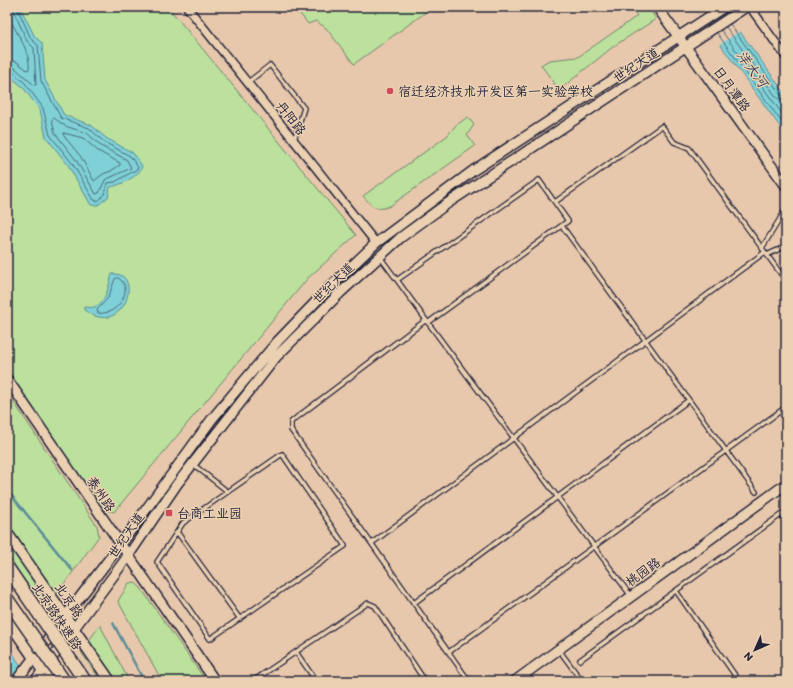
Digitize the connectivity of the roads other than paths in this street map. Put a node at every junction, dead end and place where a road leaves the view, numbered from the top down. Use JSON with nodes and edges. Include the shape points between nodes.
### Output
{"nodes":[{"id":1,"x":187,"y":7,"type":"edge"},
{"id":2,"x":658,"y":7,"type":"edge"},
{"id":3,"x":724,"y":7,"type":"edge"},
{"id":4,"x":746,"y":7,"type":"edge"},
{"id":5,"x":750,"y":7,"type":"edge"},
{"id":6,"x":679,"y":36,"type":"junction"},
{"id":7,"x":687,"y":47,"type":"junction"},
{"id":8,"x":786,"y":57,"type":"edge"},
{"id":9,"x":247,"y":82,"type":"junction"},
{"id":10,"x":609,"y":82,"type":"junction"},
{"id":11,"x":616,"y":93,"type":"junction"},
{"id":12,"x":294,"y":141,"type":"junction"},
{"id":13,"x":786,"y":186,"type":"edge"},
{"id":14,"x":555,"y":202,"type":"junction"},
{"id":15,"x":786,"y":209,"type":"edge"},
{"id":16,"x":562,"y":226,"type":"junction"},
{"id":17,"x":376,"y":243,"type":"junction"},
{"id":18,"x":786,"y":246,"type":"edge"},
{"id":19,"x":762,"y":248,"type":"junction"},
{"id":20,"x":766,"y":253,"type":"junction"},
{"id":21,"x":379,"y":257,"type":"junction"},
{"id":22,"x":398,"y":280,"type":"junction"},
{"id":23,"x":786,"y":281,"type":"edge"},
{"id":24,"x":428,"y":321,"type":"junction"},
{"id":25,"x":646,"y":341,"type":"junction"},
{"id":26,"x":7,"y":379,"type":"edge"},
{"id":27,"x":689,"y":400,"type":"junction"},
{"id":28,"x":786,"y":407,"type":"edge"},
{"id":29,"x":214,"y":417,"type":"junction"},
{"id":30,"x":222,"y":424,"type":"junction"},
{"id":31,"x":514,"y":438,"type":"junction"},
{"id":32,"x":726,"y":450,"type":"junction"},
{"id":33,"x":192,"y":464,"type":"junction"},
{"id":34,"x":786,"y":484,"type":"edge"},
{"id":35,"x":227,"y":491,"type":"junction"},
{"id":36,"x":756,"y":492,"type":"dead end"},
{"id":37,"x":558,"y":498,"type":"junction"},
{"id":38,"x":786,"y":511,"type":"edge"},
{"id":39,"x":177,"y":532,"type":"junction"},
{"id":40,"x":7,"y":533,"type":"edge"},
{"id":41,"x":372,"y":543,"type":"junction"},
{"id":42,"x":120,"y":545,"type":"junction"},
{"id":43,"x":594,"y":546,"type":"junction"},
{"id":44,"x":128,"y":556,"type":"junction"},
{"id":45,"x":7,"y":567,"type":"edge"},
{"id":46,"x":676,"y":591,"type":"junction"},
{"id":47,"x":631,"y":597,"type":"junction"},
{"id":48,"x":7,"y":598,"type":"edge"},
{"id":49,"x":414,"y":604,"type":"junction"},
{"id":50,"x":65,"y":617,"type":"junction"},
{"id":51,"x":7,"y":618,"type":"edge"},
{"id":52,"x":240,"y":619,"type":"junction"},
{"id":53,"x":74,"y":629,"type":"junction"},
{"id":54,"x":559,"y":650,"type":"junction"},
{"id":55,"x":296,"y":652,"type":"junction"},
{"id":56,"x":449,"y":652,"type":"junction"},
{"id":57,"x":35,"y":658,"type":"junction"},
{"id":58,"x":580,"y":660,"type":"dead end"},
{"id":59,"x":43,"y":671,"type":"junction"},
{"id":60,"x":16,"y":681,"type":"edge"},
{"id":61,"x":35,"y":681,"type":"edge"},
{"id":62,"x":50,"y":681,"type":"edge"},
{"id":63,"x":64,"y":681,"type":"edge"},
{"id":64,"x":85,"y":681,"type":"edge"},
{"id":65,"x":110,"y":681,"type":"edge"},
{"id":66,"x":215,"y":681,"type":"edge"},
{"id":67,"x":253,"y":681,"type":"edge"},
{"id":68,"x":316,"y":681,"type":"edge"},
{"id":69,"x":425,"y":681,"type":"edge"},
{"id":70,"x":469,"y":681,"type":"edge"},
{"id":71,"x":515,"y":681,"type":"edge"},
{"id":72,"x":582,"y":681,"type":"edge"},
{"id":73,"x":740,"y":681,"type":"edge"}],
"edges":[{"from":1,"to":9,"type":"street","name":"丹阳路"},
{"from":2,"to":6,"type":"street","name":"日月潭路"},
{"from":3,"to":6,"type":"street","name":"世纪大道"},
{"from":4,"to":7,"type":"street","name":"世纪大道"},
{"from":5,"to":8,"type":"street"},
{"from":6,"to":7,"type":"street","name":"日月潭路"},
{"from":6,"to":10,"type":"street","name":"世纪大道"},
{"from":7,"to":11,"type":"street","name":"世纪大道"},
{"from":7,"to":13,"type":"street","name":"日月潭路"},
{"from":9,"to":12,"type":"street","name":"丹阳路"},
{"from":9,"to":12,"type":"lane","via":[[270,65],[304,108]]},
{"from":10,"to":11,"type":"lane"},
{"from":10,"to":17,"type":"street","name":"世纪大道","via":[[474,170]]},
{"from":11,"to":21,"type":"street","name":"世纪大道","via":[[448,203],[400,238]]},
{"from":12,"to":17,"type":"street","name":"丹阳路"},
{"from":14,"to":16,"type":"lane","via":[[568,221]]},
{"from":14,"to":19,"type":"lane","via":[[662,126],[674,142],[689,148]]},
{"from":14,"to":22,"type":"lane","via":[[539,180]]},
{"from":15,"to":19,"type":"lane"},
{"from":16,"to":24,"type":"lane"},
{"from":16,"to":25,"type":"lane"},
{"from":17,"to":29,"type":"street","name":"世纪大道","via":[[278,341]]},
{"from":18,"to":20,"type":"lane"},
{"from":19,"to":20,"type":"lane"},
{"from":20,"to":23,"type":"lane"},
{"from":20,"to":25,"type":"lane"},
{"from":21,"to":22,"type":"lane"},
{"from":21,"to":30,"type":"street","name":"世纪大道","via":[[276,357]]},
{"from":22,"to":24,"type":"lane"},
{"from":24,"to":31,"type":"lane"},
{"from":24,"to":41,"type":"lane","via":[[291,422],[291,430]]},
{"from":25,"to":27,"type":"lane"},
{"from":25,"to":31,"type":"lane"},
{"from":26,"to":42,"type":"street","name":"泰州路"},
{"from":27,"to":32,"type":"lane"},
{"from":27,"to":37,"type":"lane"},
{"from":28,"to":32,"type":"lane"},
{"from":29,"to":30,"type":"lane"},
{"from":29,"to":42,"type":"street","name":"世纪大道"},
{"from":30,"to":33,"type":"street","name":"世纪大道"},
{"from":31,"to":37,"type":"lane"},
{"from":31,"to":41,"type":"lane"},
{"from":32,"to":36,"type":"lane"},
{"from":32,"to":43,"type":"lane"},
{"from":33,"to":35,"type":"lane"},
{"from":33,"to":44,"type":"street","name":"世纪大道"},
{"from":34,"to":47,"type":"street","name":"桃园路"},
{"from":35,"to":39,"type":"lane","via":[[184,523]]},
{"from":35,"to":52,"type":"lane","via":[[282,454],[345,546]]},
{"from":37,"to":43,"type":"lane"},
{"from":37,"to":49,"type":"lane"},
{"from":38,"to":46,"type":"lane"},
{"from":39,"to":52,"type":"lane"},
{"from":39,"to":52,"type":"lane","via":[[157,562],[210,639]]},
{"from":40,"to":50,"type":"main road","name":"北京路"},
{"from":41,"to":49,"type":"lane"},
{"from":42,"to":44,"type":"street","name":"泰州路"},
{"from":42,"to":50,"type":"street","name":"世纪大道"},
{"from":43,"to":47,"type":"lane"},
{"from":43,"to":56,"type":"lane"},
{"from":44,"to":53,"type":"street","name":"世纪大道"},
{"from":44,"to":66,"type":"street","name":"泰州路"},
{"from":45,"to":64,"type":"highway","name":"北京路快速路","bridge":true},
{"from":46,"to":58,"type":"lane"},
{"from":46,"to":73,"type":"lane"},
{"from":47,"to":54,"type":"street","name":"桃园路"},
{"from":48,"to":63,"type":"highway","bridge":true},
{"from":49,"to":56,"type":"lane"},
{"from":50,"to":53,"type":"main road","name":"北京路"},
{"from":50,"to":57,"type":"street","name":"世纪大道"},
{"from":51,"to":57,"type":"main road"},
{"from":53,"to":59,"type":"street","name":"世纪大道"},
{"from":53,"to":65,"type":"main road","name":"北京路"},
{"from":54,"to":71,"type":"street","name":"桃园路"},
{"from":54,"to":72,"type":"lane"},
{"from":55,"to":67,"type":"lane"},
{"from":55,"to":68,"type":"lane"},
{"from":55,"to":69,"type":"lane","via":[[368,603],[372,603]]},
{"from":56,"to":70,"type":"lane"},
{"from":57,"to":59,"type":"main road"},
{"from":57,"to":60,"type":"street","name":"世纪大道"},
{"from":59,"to":61,"type":"street","name":"世纪大道"},
{"from":59,"to":62,"type":"main road"}]}
